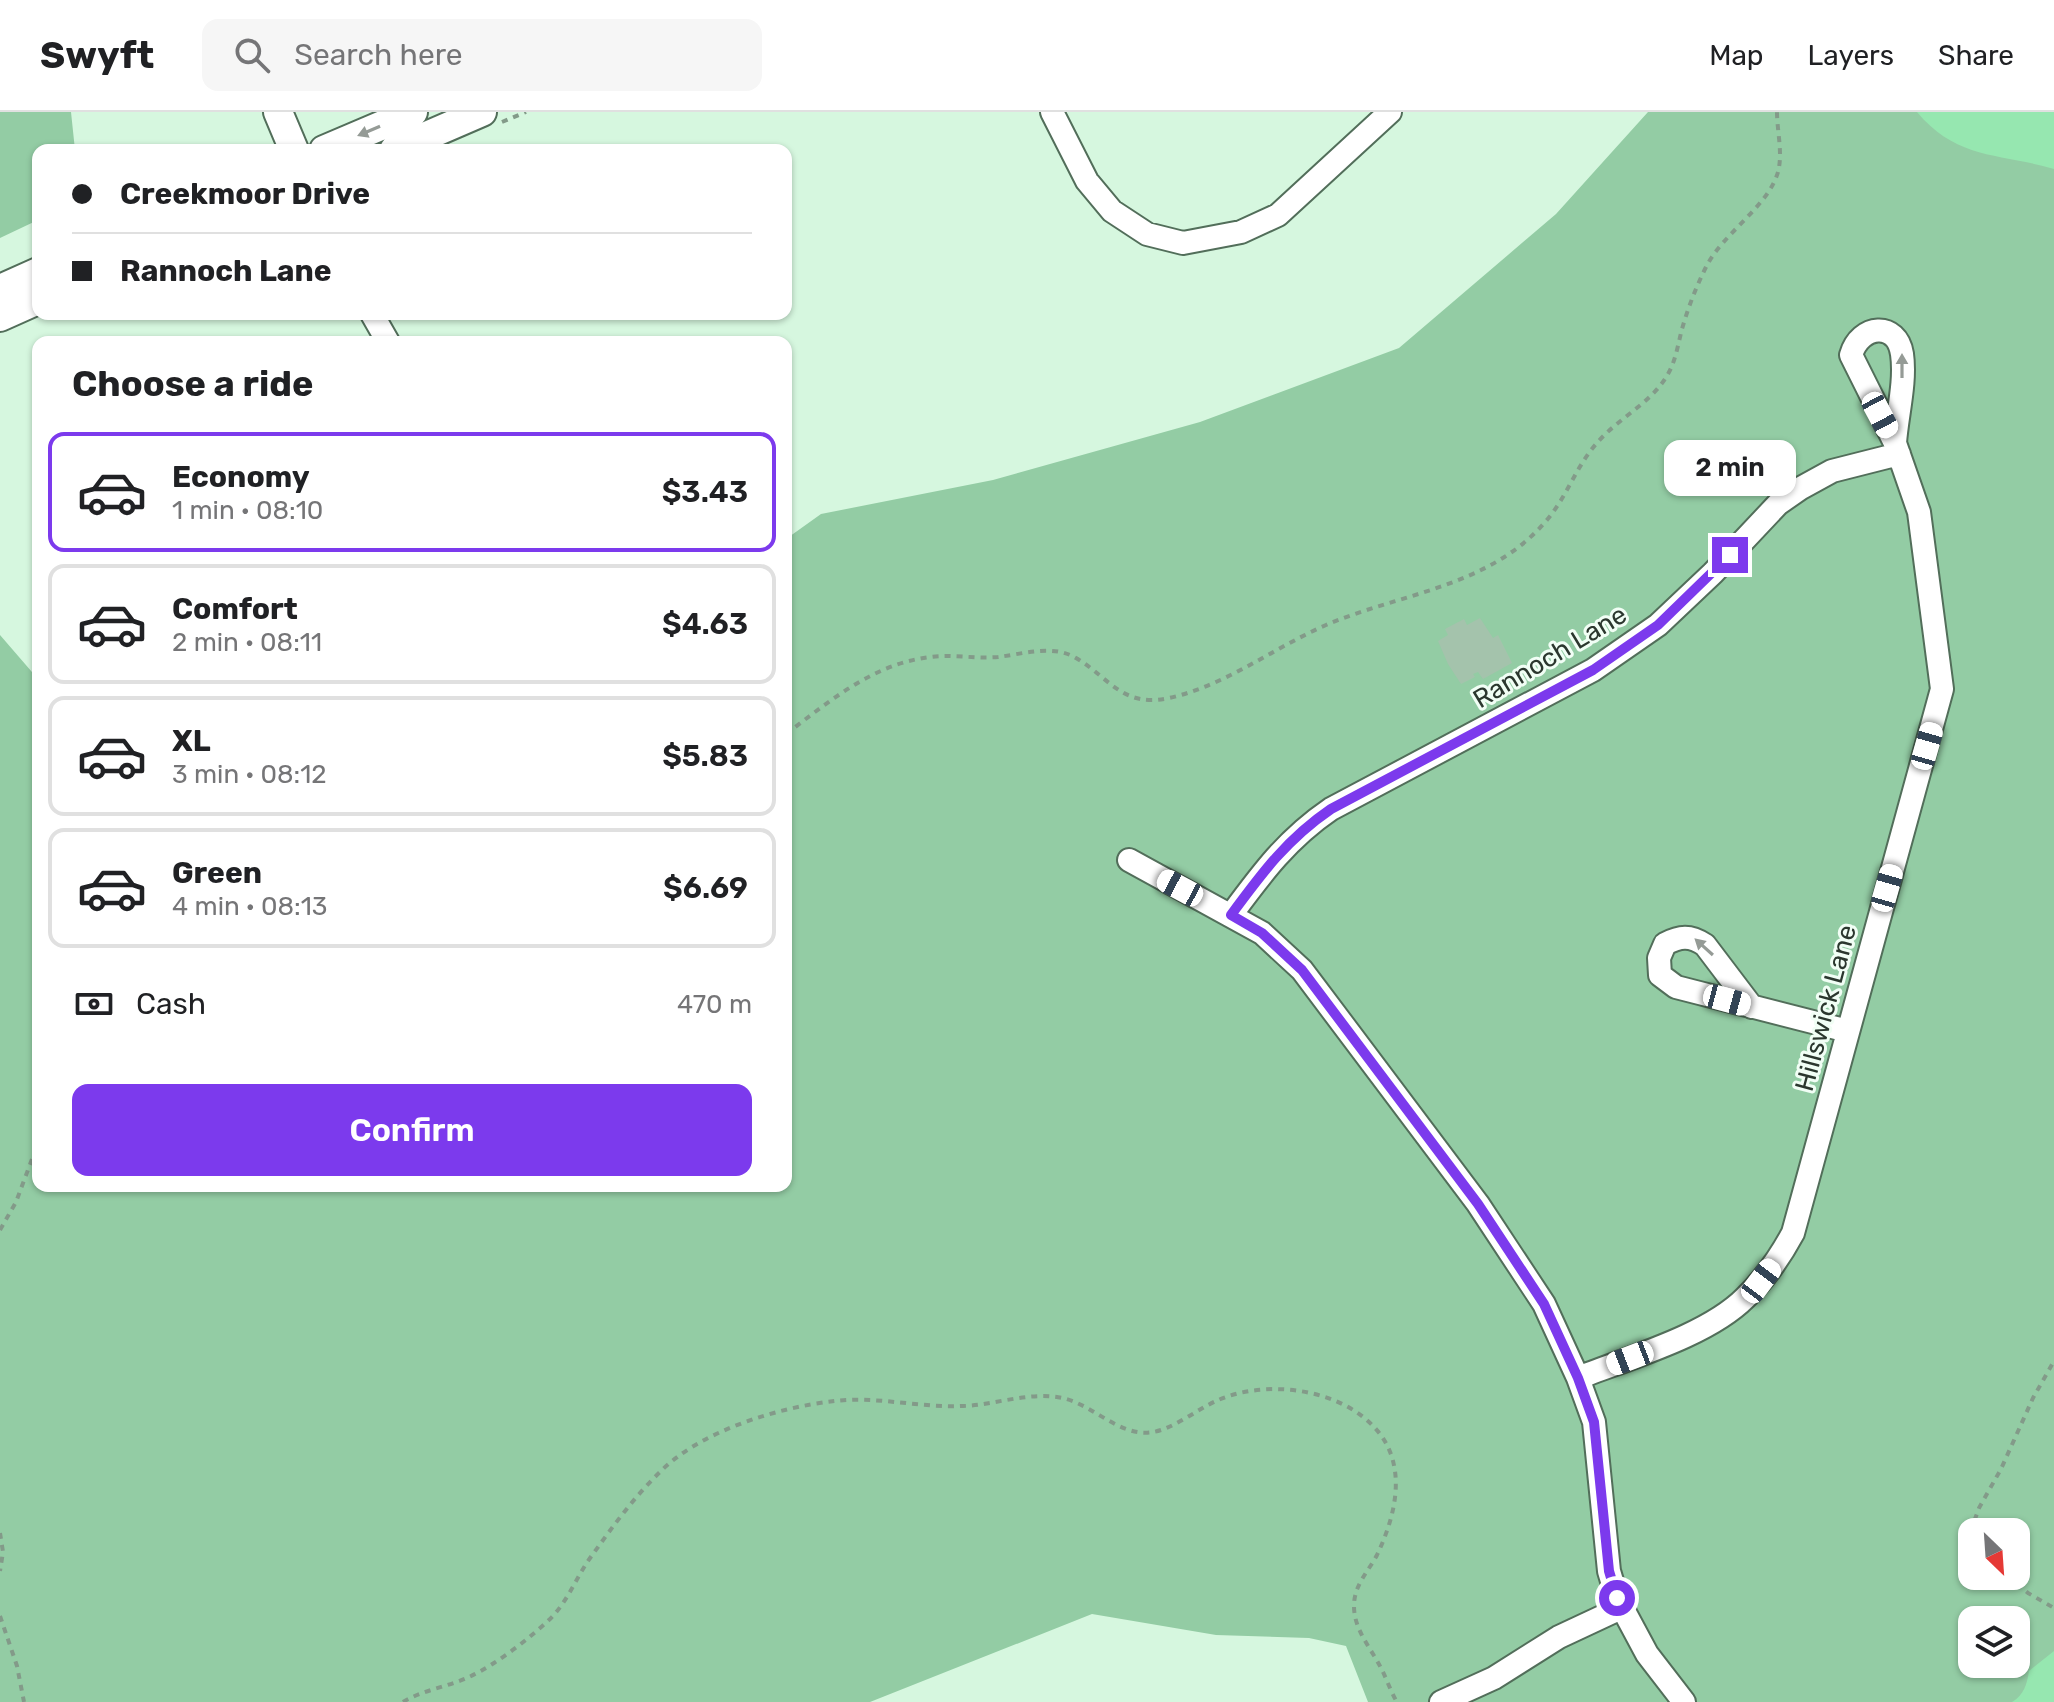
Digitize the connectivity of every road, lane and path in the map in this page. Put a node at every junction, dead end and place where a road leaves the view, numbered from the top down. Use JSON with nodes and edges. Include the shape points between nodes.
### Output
{"nodes":[{"id":1,"x":278,"y":112,"type":"edge"},
{"id":2,"x":413,"y":112,"type":"edge"},
{"id":3,"x":482,"y":112,"type":"edge"},
{"id":4,"x":1052,"y":112,"type":"edge"},
{"id":5,"x":1390,"y":112,"type":"edge"},
{"id":6,"x":1777,"y":112,"type":"edge"},
{"id":7,"x":291,"y":144,"type":"edge"},
{"id":8,"x":338,"y":144,"type":"edge"},
{"id":9,"x":408,"y":144,"type":"edge"},
{"id":10,"x":32,"y":275,"type":"edge"},
{"id":11,"x":0,"y":289,"type":"edge"},
{"id":12,"x":32,"y":303,"type":"edge"},
{"id":13,"x":0,"y":317,"type":"edge"},
{"id":14,"x":1897,"y":449,"type":"joint"},
{"id":15,"x":792,"y":729,"type":"edge"},
{"id":16,"x":1129,"y":860,"type":"dead end"},
{"id":17,"x":1231,"y":915,"type":"junction"},
{"id":18,"x":1752,"y":1007,"type":"dead end"},
{"id":19,"x":1848,"y":1031,"type":"junction"},
{"id":20,"x":32,"y":1159,"type":"edge"},
{"id":21,"x":0,"y":1230,"type":"edge"},
{"id":22,"x":2054,"y":1361,"type":"edge"},
{"id":23,"x":1578,"y":1378,"type":"junction"},
{"id":24,"x":1975,"y":1518,"type":"edge"},
{"id":25,"x":0,"y":1533,"type":"edge"},
{"id":26,"x":0,"y":1571,"type":"edge"},
{"id":27,"x":2024,"y":1590,"type":"edge"},
{"id":28,"x":1621,"y":1608,"type":"junction"},
{"id":29,"x":2054,"y":1608,"type":"edge"},
{"id":30,"x":0,"y":1616,"type":"edge"},
{"id":31,"x":24,"y":1702,"type":"edge"},
{"id":32,"x":403,"y":1702,"type":"edge"},
{"id":33,"x":1397,"y":1702,"type":"edge"},
{"id":34,"x":1441,"y":1702,"type":"edge"},
{"id":35,"x":1684,"y":1702,"type":"edge"}],
"edges":[{"from":1,"to":7,"type":"street"},
{"from":2,"to":8,"type":"street","one_way":true},
{"from":3,"to":9,"type":"street"},
{"from":4,"to":5,"type":"street","via":[[1087,181],[1112,211],[1147,234],[1183,243],[1241,232],[1278,215]]},
{"from":6,"to":15,"type":"path","via":[[1777,174],[1708,263],[1668,375],[1600,439],[1547,520],[1509,555],[1447,586],[1332,623],[1239,672],[1167,699],[1127,696],[1061,651],[926,657],[859,682]]},
{"from":10,"to":11,"type":"street"},
{"from":12,"to":13,"type":"street"},
{"from":14,"to":17,"type":"street","name":"Rannoch Lane","via":[[1832,471],[1778,504],[1658,625],[1593,670],[1309,824],[1276,855]]},
{"from":14,"to":19,"type":"street","name":"Hillswick Lane","via":[[1919,512],[1942,689]]},
{"from":16,"to":17,"type":"street"},
{"from":17,"to":23,"type":"street","via":[[1262,933],[1302,970],[1340,1019],[1544,1304]]},
{"from":18,"to":19,"type":"street"},
{"from":19,"to":23,"type":"street","name":"Hillswick Lane","via":[[1793,1233],[1761,1281],[1744,1300],[1682,1337]]},
{"from":20,"to":21,"type":"path"},
{"from":22,"to":24,"type":"path"},
{"from":23,"to":28,"type":"street","via":[[1594,1422],[1609,1571]]},
{"from":25,"to":26,"type":"path"},
{"from":27,"to":29,"type":"path"},
{"from":28,"to":34,"type":"street"},
{"from":28,"to":35,"type":"street","via":[[1647,1654]]},
{"from":30,"to":31,"type":"path"},
{"from":32,"to":33,"type":"path","via":[[470,1676],[530,1636],[566,1600],[587,1562],[659,1472],[703,1441],[757,1419],[833,1401],[963,1406],[1039,1397],[1062,1398],[1141,1433],[1156,1432],[1222,1398],[1280,1389],[1328,1396],[1350,1408],[1380,1434],[1391,1455],[1395,1502],[1377,1555],[1356,1588],[1354,1606],[1364,1640]]}]}
